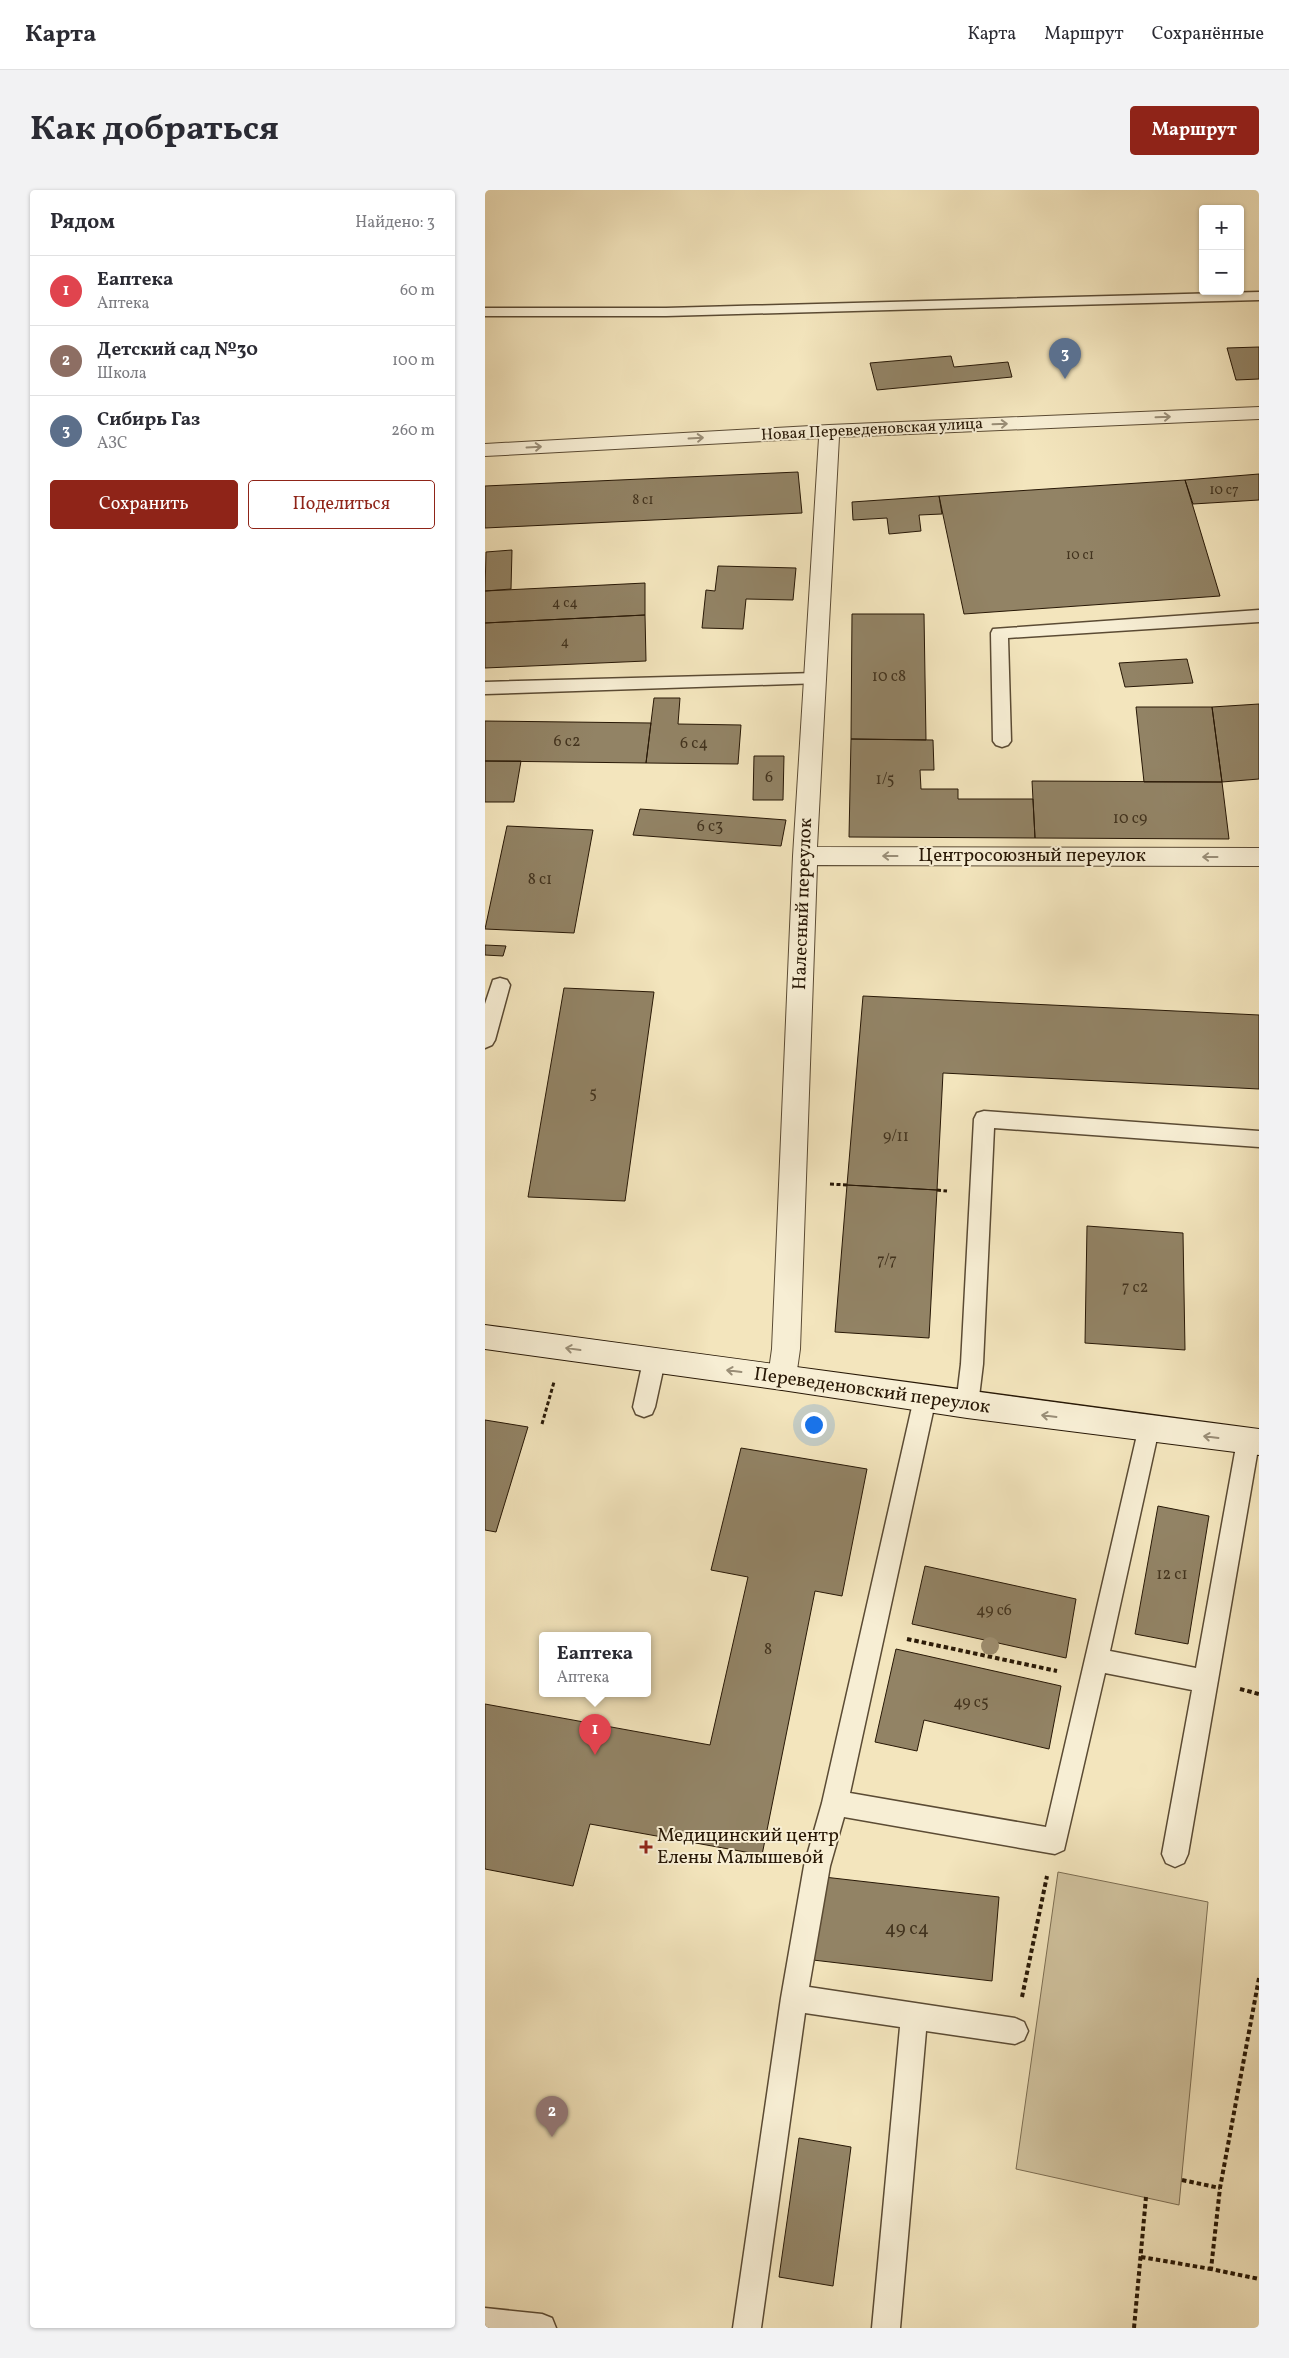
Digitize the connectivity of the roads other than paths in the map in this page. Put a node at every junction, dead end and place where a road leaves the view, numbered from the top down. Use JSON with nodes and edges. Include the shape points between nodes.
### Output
{"nodes":[{"id":1,"x":1259,"y":296,"type":"edge"},
{"id":2,"x":485,"y":312,"type":"edge"},
{"id":3,"x":1259,"y":413,"type":"edge"},
{"id":4,"x":829,"y":431,"type":"junction"},
{"id":5,"x":485,"y":450,"type":"edge"},
{"id":6,"x":1259,"y":616,"type":"edge"},
{"id":7,"x":815,"y":679,"type":"junction"},
{"id":8,"x":485,"y":688,"type":"edge"},
{"id":9,"x":1003,"y":741,"type":"dead end"},
{"id":10,"x":805,"y":856,"type":"junction"},
{"id":11,"x":1259,"y":857,"type":"edge"},
{"id":12,"x":500,"y":985,"type":"dead end"},
{"id":13,"x":485,"y":1040,"type":"edge"},
{"id":14,"x":1259,"y":1139,"type":"edge"},
{"id":15,"x":485,"y":1337,"type":"edge"},
{"id":16,"x":654,"y":1361,"type":"junction"},
{"id":17,"x":783,"y":1377,"type":"junction"},
{"id":18,"x":925,"y":1398,"type":"junction"},
{"id":19,"x":967,"y":1405,"type":"junction"},
{"id":20,"x":644,"y":1408,"type":"dead end"},
{"id":21,"x":1148,"y":1429,"type":"junction"},
{"id":22,"x":1253,"y":1442,"type":"edge"},
{"id":23,"x":1095,"y":1669,"type":"junction"},
{"id":24,"x":1205,"y":1681,"type":"junction"},
{"id":25,"x":835,"y":1803,"type":"junction"},
{"id":26,"x":1175,"y":1854,"type":"dead end"},
{"id":27,"x":794,"y":1998,"type":"junction"},
{"id":28,"x":915,"y":2016,"type":"junction"},
{"id":29,"x":1015,"y":2031,"type":"road end"},
{"id":30,"x":485,"y":2322,"type":"edge"},
{"id":31,"x":542,"y":2328,"type":"edge"},
{"id":32,"x":747,"y":2328,"type":"edge"},
{"id":33,"x":886,"y":2328,"type":"edge"}],
"edges":[{"from":1,"to":2,"type":"lane","via":[[667,312]]},
{"from":4,"to":3,"type":"street","name":"Новая Переведеновская улица","one_way":true},
{"from":5,"to":4,"type":"street","name":"Новая Переведеновская улица","one_way":true},
{"from":4,"to":7,"type":"street","name":"Налесный переулок"},
{"from":6,"to":9,"type":"lane","via":[[999,633]]},
{"from":7,"to":8,"type":"lane"},
{"from":7,"to":10,"type":"street","name":"Налесный переулок"},
{"from":11,"to":10,"type":"street","name":"Центросоюзный переулок","one_way":true},
{"from":10,"to":17,"type":"street","name":"Налесный переулок"},
{"from":12,"to":13,"type":"lane"},
{"from":14,"to":19,"type":"lane","via":[[984,1119],[972,1364]]},
{"from":16,"to":15,"type":"street","name":"Переведеновский переулок","one_way":true},
{"from":17,"to":16,"type":"street","name":"Переведеновский переулок","one_way":true},
{"from":16,"to":20,"type":"lane"},
{"from":17,"to":18,"type":"street","name":"Переведеновский переулок"},
{"from":18,"to":19,"type":"street","name":"Переведеновский переулок"},
{"from":18,"to":25,"type":"lane"},
{"from":21,"to":19,"type":"street","name":"Переведеновский переулок","one_way":true},
{"from":22,"to":21,"type":"street","name":"Переведеновский переулок","one_way":true},
{"from":21,"to":23,"type":"lane"},
{"from":22,"to":24,"type":"lane"},
{"from":23,"to":24,"type":"lane"},
{"from":23,"to":25,"type":"lane","via":[[1055,1842]]},
{"from":24,"to":26,"type":"lane"},
{"from":25,"to":27,"type":"lane","via":[[817,1866]]},
{"from":27,"to":28,"type":"lane"},
{"from":27,"to":32,"type":"lane"},
{"from":28,"to":29,"type":"lane"},
{"from":28,"to":33,"type":"lane"},
{"from":30,"to":31,"type":"lane"}]}
